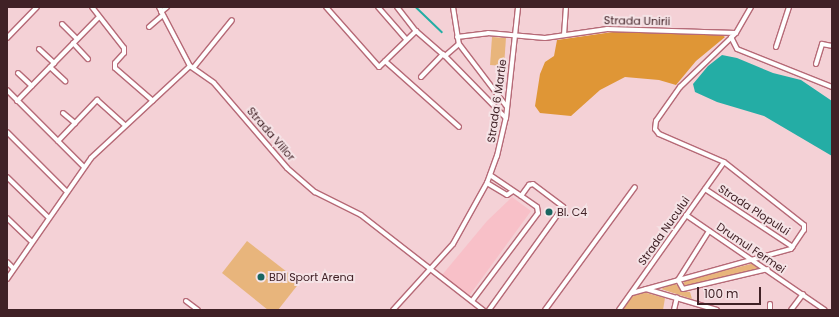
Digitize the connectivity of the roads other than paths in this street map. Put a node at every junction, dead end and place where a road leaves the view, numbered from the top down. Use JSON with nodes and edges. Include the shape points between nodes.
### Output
{"nodes":[{"id":1,"x":37,"y":7,"type":"edge"},
{"id":2,"x":92,"y":7,"type":"edge"},
{"id":3,"x":159,"y":7,"type":"edge"},
{"id":4,"x":167,"y":7,"type":"edge"},
{"id":5,"x":326,"y":7,"type":"edge"},
{"id":6,"x":378,"y":7,"type":"edge"},
{"id":7,"x":397,"y":7,"type":"edge"},
{"id":8,"x":453,"y":7,"type":"edge"},
{"id":9,"x":518,"y":7,"type":"edge"},
{"id":10,"x":566,"y":7,"type":"edge"},
{"id":11,"x":751,"y":7,"type":"edge"},
{"id":12,"x":789,"y":7,"type":"edge"},
{"id":13,"x":162,"y":14,"type":"junction"},
{"id":14,"x":99,"y":17,"type":"junction"},
{"id":15,"x":232,"y":20,"type":"dead end"},
{"id":16,"x":62,"y":24,"type":"dead end"},
{"id":17,"x":149,"y":27,"type":"dead end"},
{"id":18,"x":416,"y":31,"type":"junction"},
{"id":19,"x":736,"y":33,"type":"junction"},
{"id":20,"x":564,"y":35,"type":"junction"},
{"id":21,"x":515,"y":36,"type":"junction"},
{"id":22,"x":7,"y":38,"type":"edge"},
{"id":23,"x":406,"y":38,"type":"junction"},
{"id":24,"x":457,"y":38,"type":"junction"},
{"id":25,"x":732,"y":38,"type":"junction"},
{"id":26,"x":77,"y":39,"type":"junction"},
{"id":27,"x":73,"y":43,"type":"junction"},
{"id":28,"x":459,"y":44,"type":"junction"},
{"id":29,"x":832,"y":46,"type":"edge"},
{"id":30,"x":776,"y":47,"type":"dead end"},
{"id":31,"x":39,"y":49,"type":"dead end"},
{"id":32,"x":444,"y":55,"type":"junction"},
{"id":33,"x":88,"y":59,"type":"dead end"},
{"id":34,"x":385,"y":61,"type":"junction"},
{"id":35,"x":54,"y":63,"type":"junction"},
{"id":36,"x":816,"y":64,"type":"dead end"},
{"id":37,"x":192,"y":66,"type":"junction"},
{"id":38,"x":50,"y":67,"type":"junction"},
{"id":39,"x":18,"y":73,"type":"dead end"},
{"id":40,"x":421,"y":77,"type":"dead end"},
{"id":41,"x":65,"y":81,"type":"dead end"},
{"id":42,"x":32,"y":86,"type":"junction"},
{"id":43,"x":832,"y":87,"type":"edge"},
{"id":44,"x":7,"y":90,"type":"edge"},
{"id":45,"x":18,"y":101,"type":"junction"},
{"id":46,"x":153,"y":101,"type":"junction"},
{"id":47,"x":507,"y":106,"type":"junction"},
{"id":48,"x":64,"y":113,"type":"dead end"},
{"id":49,"x":506,"y":118,"type":"junction"},
{"id":50,"x":75,"y":123,"type":"junction"},
{"id":51,"x":125,"y":125,"type":"junction"},
{"id":52,"x":459,"y":127,"type":"dead end"},
{"id":53,"x":7,"y":132,"type":"edge"},
{"id":54,"x":58,"y":141,"type":"junction"},
{"id":55,"x":724,"y":162,"type":"junction"},
{"id":56,"x":84,"y":167,"type":"junction"},
{"id":57,"x":490,"y":175,"type":"junction"},
{"id":58,"x":7,"y":176,"type":"edge"},
{"id":59,"x":487,"y":183,"type":"junction"},
{"id":60,"x":635,"y":187,"type":"dead end"},
{"id":61,"x":705,"y":189,"type":"junction"},
{"id":62,"x":66,"y":191,"type":"junction"},
{"id":63,"x":513,"y":191,"type":"junction"},
{"id":64,"x":521,"y":196,"type":"junction"},
{"id":65,"x":686,"y":215,"type":"junction"},
{"id":66,"x":48,"y":217,"type":"junction"},
{"id":67,"x":7,"y":218,"type":"edge"},
{"id":68,"x":709,"y":231,"type":"junction"},
{"id":69,"x":30,"y":241,"type":"junction"},
{"id":70,"x":793,"y":247,"type":"junction"},
{"id":71,"x":754,"y":260,"type":"junction"},
{"id":72,"x":7,"y":262,"type":"edge"},
{"id":73,"x":13,"y":268,"type":"junction"},
{"id":74,"x":768,"y":269,"type":"junction"},
{"id":75,"x":431,"y":270,"type":"junction"},
{"id":76,"x":7,"y":278,"type":"edge"},
{"id":77,"x":678,"y":280,"type":"junction"},
{"id":78,"x":646,"y":289,"type":"junction"},
{"id":79,"x":632,"y":293,"type":"junction"},
{"id":80,"x":803,"y":294,"type":"junction"},
{"id":81,"x":677,"y":298,"type":"junction"},
{"id":82,"x":186,"y":301,"type":"dead end"},
{"id":83,"x":472,"y":301,"type":"junction"},
{"id":84,"x":770,"y":304,"type":"dead end"},
{"id":85,"x":823,"y":309,"type":"edge"},
{"id":86,"x":198,"y":310,"type":"edge"},
{"id":87,"x":393,"y":310,"type":"edge"},
{"id":88,"x":483,"y":310,"type":"edge"},
{"id":89,"x":489,"y":310,"type":"edge"},
{"id":90,"x":545,"y":310,"type":"edge"},
{"id":91,"x":619,"y":310,"type":"edge"},
{"id":92,"x":674,"y":310,"type":"edge"},
{"id":93,"x":717,"y":310,"type":"edge"},
{"id":94,"x":770,"y":310,"type":"edge"},
{"id":95,"x":791,"y":310,"type":"edge"}],
"edges":[{"from":1,"to":22,"type":"street"},
{"from":2,"to":14,"type":"street"},
{"from":3,"to":13,"type":"street"},
{"from":4,"to":13,"type":"street"},
{"from":5,"to":34,"type":"street","via":[[379,67]]},
{"from":6,"to":23,"type":"street"},
{"from":7,"to":18,"type":"street"},
{"from":8,"to":24,"type":"street"},
{"from":9,"to":21,"type":"street","name":"Strada 6 Martie"},
{"from":10,"to":20,"type":"street"},
{"from":11,"to":19,"type":"street"},
{"from":12,"to":30,"type":"street"},
{"from":13,"to":17,"type":"street"},
{"from":13,"to":37,"type":"street"},
{"from":14,"to":26,"type":"street"},
{"from":14,"to":46,"type":"street","via":[[124,48],[124,53],[115,63],[115,68]]},
{"from":15,"to":37,"type":"street"},
{"from":16,"to":26,"type":"street"},
{"from":18,"to":23,"type":"street"},
{"from":18,"to":32,"type":"street"},
{"from":19,"to":20,"type":"street","name":"Strada Unirii","via":[[614,29]]},
{"from":19,"to":25,"type":"street"},
{"from":20,"to":21,"type":"street","name":"Strada Unirii","via":[[539,39]]},
{"from":21,"to":24,"type":"street","name":"Strada Unirii","via":[[488,33]]},
{"from":21,"to":47,"type":"street","name":"Strada 6 Martie"},
{"from":23,"to":34,"type":"street"},
{"from":24,"to":28,"type":"street"},
{"from":25,"to":43,"type":"street","via":[[737,49]]},
{"from":25,"to":55,"type":"street","via":[[680,87],[657,118],[654,127],[658,134]]},
{"from":26,"to":27,"type":"street"},
{"from":27,"to":33,"type":"street"},
{"from":27,"to":35,"type":"street"},
{"from":28,"to":32,"type":"street"},
{"from":28,"to":47,"type":"street"},
{"from":29,"to":36,"type":"street","via":[[822,44]]},
{"from":31,"to":35,"type":"street"},
{"from":32,"to":40,"type":"street"},
{"from":32,"to":49,"type":"street"},
{"from":34,"to":52,"type":"street"},
{"from":35,"to":38,"type":"street"},
{"from":37,"to":46,"type":"street"},
{"from":37,"to":75,"type":"street","name":"Strada Viilor","via":[[218,87],[288,168],[315,192],[361,215]]},
{"from":38,"to":41,"type":"street"},
{"from":38,"to":42,"type":"street"},
{"from":39,"to":42,"type":"street"},
{"from":42,"to":45,"type":"street"},
{"from":44,"to":45,"type":"street"},
{"from":45,"to":54,"type":"street"},
{"from":46,"to":51,"type":"street"},
{"from":47,"to":49,"type":"street","name":"Strada 6 Martie"},
{"from":48,"to":50,"type":"street"},
{"from":49,"to":57,"type":"street","name":"Strada 6 Martie"},
{"from":50,"to":51,"type":"street","via":[[97,100]]},
{"from":50,"to":54,"type":"street"},
{"from":51,"to":56,"type":"street","via":[[99,148]]},
{"from":53,"to":62,"type":"street"},
{"from":54,"to":56,"type":"street"},
{"from":55,"to":61,"type":"street","name":"Strada Nucului"},
{"from":55,"to":70,"type":"street","via":[[804,225]]},
{"from":56,"to":62,"type":"street"},
{"from":57,"to":59,"type":"street","name":"Strada 6 Martie"},
{"from":57,"to":63,"type":"street"},
{"from":58,"to":66,"type":"street"},
{"from":59,"to":63,"type":"street","via":[[506,195]]},
{"from":59,"to":75,"type":"street","name":"Strada 6 Martie","via":[[461,231]]},
{"from":60,"to":90,"type":"street"},
{"from":61,"to":65,"type":"street","name":"Strada Nucului"},
{"from":61,"to":70,"type":"street","name":"Strada Plopului"},
{"from":62,"to":66,"type":"street"},
{"from":63,"to":64,"type":"street"},
{"from":64,"to":83,"type":"street","via":[[538,211]]},
{"from":64,"to":89,"type":"street","via":[[532,183],[563,207]]},
{"from":65,"to":68,"type":"street","name":"Drumul Fermei"},
{"from":65,"to":79,"type":"street","name":"Strada Nucului"},
{"from":66,"to":69,"type":"street"},
{"from":67,"to":69,"type":"street"},
{"from":68,"to":71,"type":"street","name":"Drumul Fermei"},
{"from":68,"to":77,"type":"street"},
{"from":69,"to":73,"type":"street"},
{"from":70,"to":71,"type":"street"},
{"from":71,"to":74,"type":"street","name":"Drumul Fermei"},
{"from":71,"to":77,"type":"street"},
{"from":72,"to":73,"type":"street"},
{"from":73,"to":76,"type":"street"},
{"from":74,"to":77,"type":"street","via":[[688,290],[682,288]]},
{"from":74,"to":80,"type":"street","name":"Drumul Fermei"},
{"from":75,"to":83,"type":"street","name":"Strada Viilor"},
{"from":75,"to":87,"type":"street","name":"Strada 6 Martie"},
{"from":77,"to":78,"type":"street"},
{"from":78,"to":79,"type":"street"},
{"from":78,"to":81,"type":"street"},
{"from":79,"to":91,"type":"street","name":"Strada Nucului"},
{"from":80,"to":85,"type":"street","name":"Drumul Fermei"},
{"from":80,"to":95,"type":"street"},
{"from":81,"to":92,"type":"street"},
{"from":81,"to":93,"type":"street"},
{"from":82,"to":86,"type":"street"},
{"from":83,"to":88,"type":"street","name":"Strada Viilor"},
{"from":84,"to":94,"type":"street"}]}
